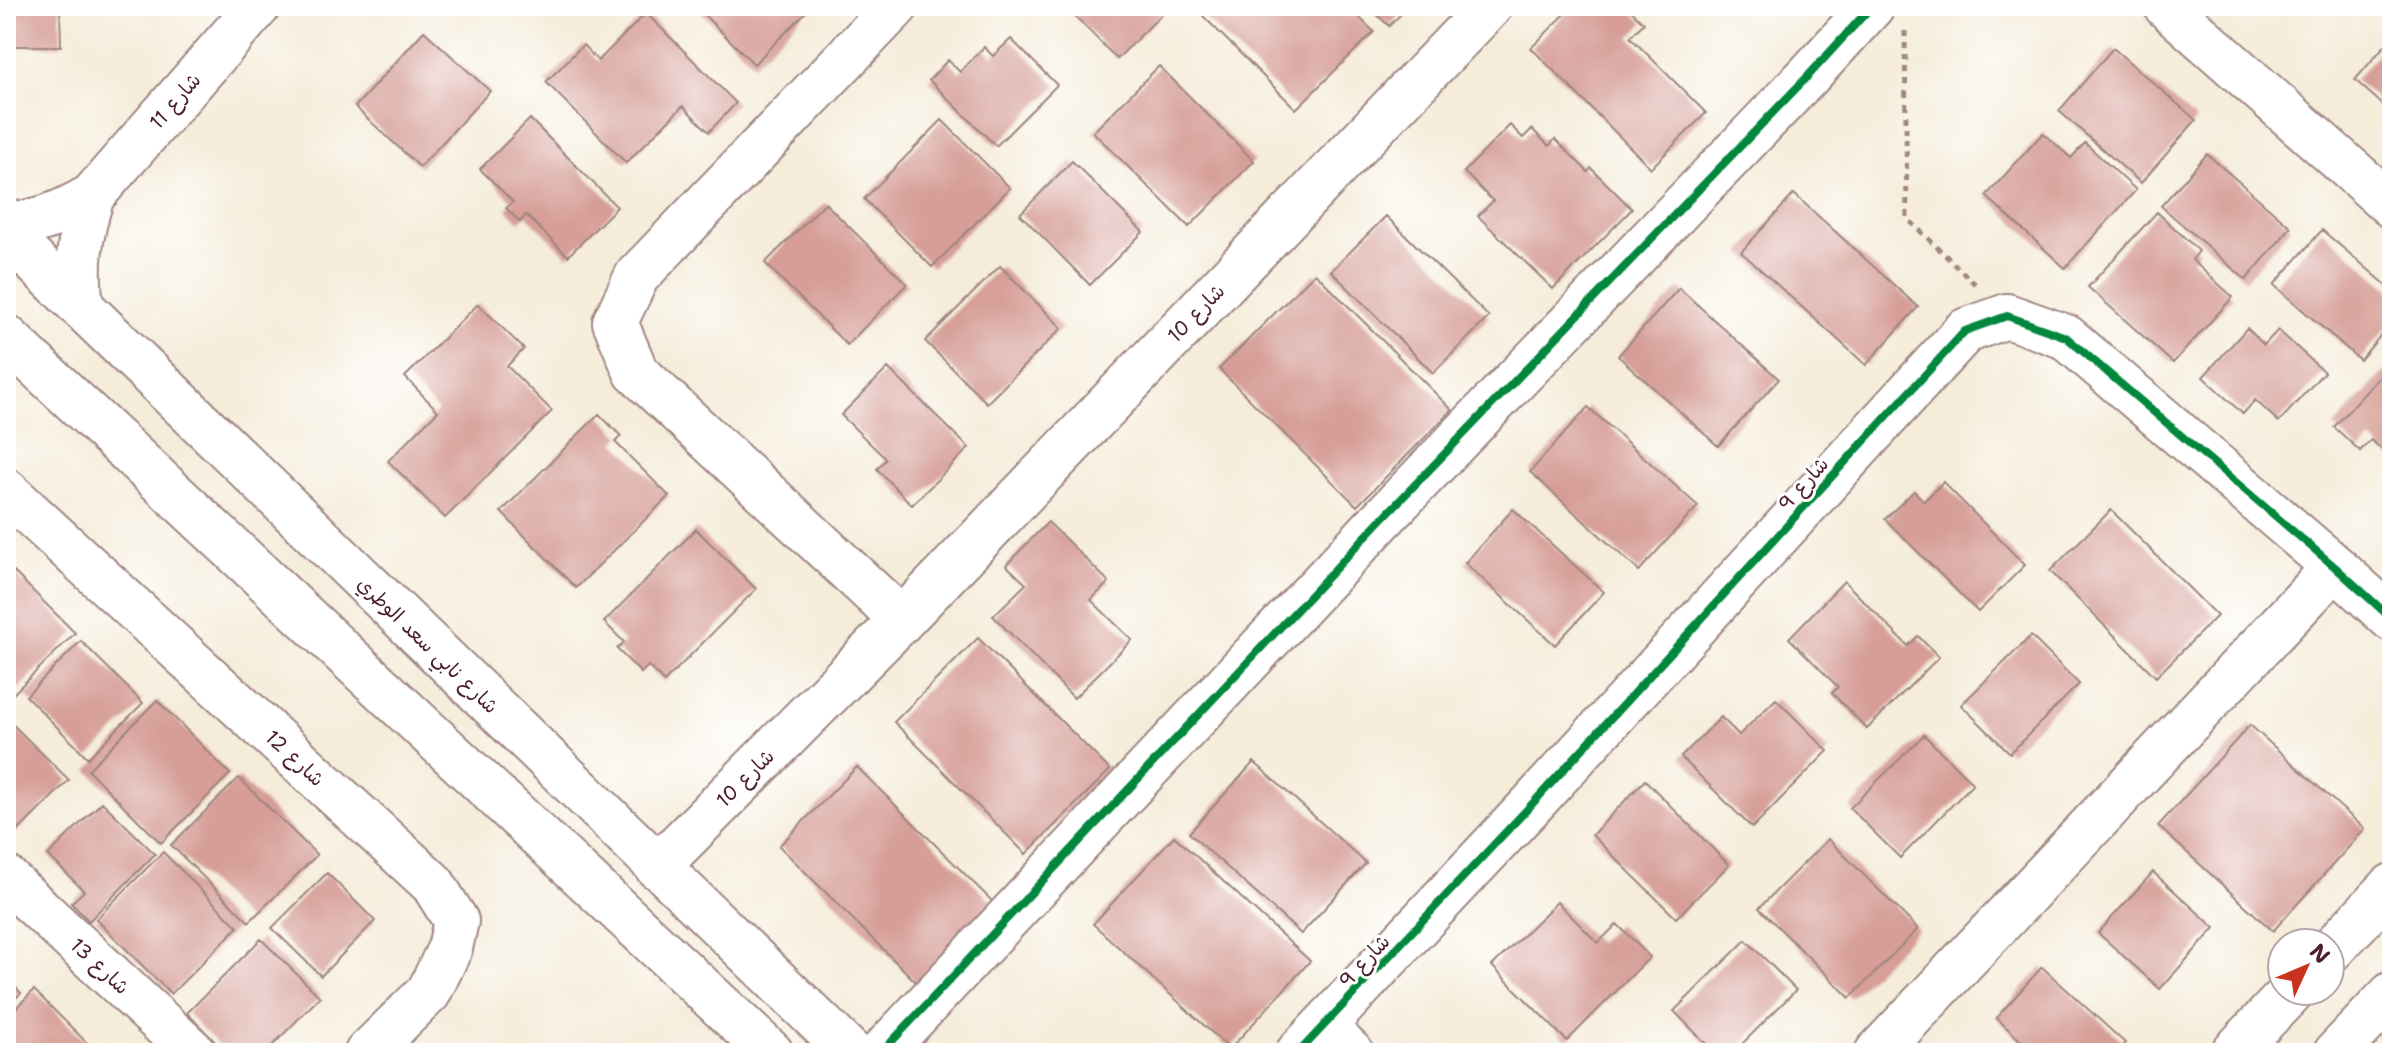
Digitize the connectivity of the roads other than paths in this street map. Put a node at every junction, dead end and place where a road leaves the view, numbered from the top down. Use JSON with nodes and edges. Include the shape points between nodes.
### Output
{"nodes":[{"id":1,"x":258,"y":6,"type":"edge"},
{"id":2,"x":896,"y":6,"type":"edge"},
{"id":3,"x":1490,"y":6,"type":"edge"},
{"id":4,"x":2166,"y":6,"type":"edge"},
{"id":5,"x":1889,"y":14,"type":"edge"},
{"id":6,"x":92,"y":196,"type":"junction"},
{"id":7,"x":2392,"y":206,"type":"edge"},
{"id":8,"x":6,"y":225,"type":"edge"},
{"id":9,"x":6,"y":234,"type":"edge"},
{"id":10,"x":81,"y":307,"type":"junction"},
{"id":11,"x":6,"y":337,"type":"edge"},
{"id":12,"x":124,"y":350,"type":"junction"},
{"id":13,"x":25,"y":372,"type":"edge"},
{"id":14,"x":79,"y":404,"type":"junction"},
{"id":15,"x":6,"y":491,"type":"edge"},
{"id":16,"x":2335,"y":567,"type":"junction"},
{"id":17,"x":2392,"y":619,"type":"edge"},
{"id":18,"x":902,"y":620,"type":"junction"},
{"id":19,"x":657,"y":867,"type":"junction"},
{"id":20,"x":6,"y":878,"type":"edge"},
{"id":21,"x":2392,"y":886,"type":"edge"},
{"id":22,"x":2346,"y":934,"type":"edge"},
{"id":23,"x":2392,"y":994,"type":"edge"},
{"id":24,"x":2277,"y":1007,"type":"edge"},
{"id":25,"x":1324,"y":1044,"type":"edge"},
{"id":26,"x":194,"y":1053,"type":"edge"},
{"id":27,"x":367,"y":1053,"type":"edge"},
{"id":28,"x":771,"y":1053,"type":"edge"},
{"id":29,"x":851,"y":1053,"type":"edge"},
{"id":30,"x":881,"y":1053,"type":"edge"},
{"id":31,"x":1877,"y":1053,"type":"edge"},
{"id":32,"x":2233,"y":1053,"type":"edge"},
{"id":33,"x":2336,"y":1053,"type":"edge"}],
"edges":[{"from":1,"to":6,"type":"street","name":"شارع 11"},
{"from":2,"to":18,"type":"street","via":[[637,276],[615,322],[636,372]]},
{"from":3,"to":18,"type":"street","name":"شارع 10"},
{"from":4,"to":7,"type":"street"},
{"from":5,"to":30,"type":"street","via":[[1809,75]]},
{"from":6,"to":8,"type":"street","name":"شارع 11","via":[[62,213]]},
{"from":6,"to":10,"type":"street","name":"شارع 11","via":[[80,232]]},
{"from":9,"to":10,"type":"street","name":"شارع نابي سعد الوطري"},
{"from":10,"to":12,"type":"street","name":"شارع نابي سعد الوطري"},
{"from":11,"to":13,"type":"street"},
{"from":12,"to":14,"type":"street","via":[[124,371],[115,389]]},
{"from":12,"to":19,"type":"street","name":"شارع نابي سعد الوطري"},
{"from":13,"to":14,"type":"street"},
{"from":14,"to":28,"type":"street"},
{"from":15,"to":27,"type":"street","name":"شارع 12","via":[[441,896],[456,921],[450,948],[429,992]]},
{"from":16,"to":17,"type":"street"},
{"from":16,"to":25,"type":"street","name":"شارع 9","via":[[2066,337],[2007,316],[1965,331]]},
{"from":16,"to":31,"type":"street"},
{"from":18,"to":19,"type":"street","name":"شارع 10"},
{"from":19,"to":29,"type":"street","name":"شارع نابي سعد الوطري"},
{"from":20,"to":26,"type":"street","name":"شارع 13"},
{"from":21,"to":22,"type":"street"},
{"from":23,"to":33,"type":"street"},
{"from":24,"to":32,"type":"street"}]}
